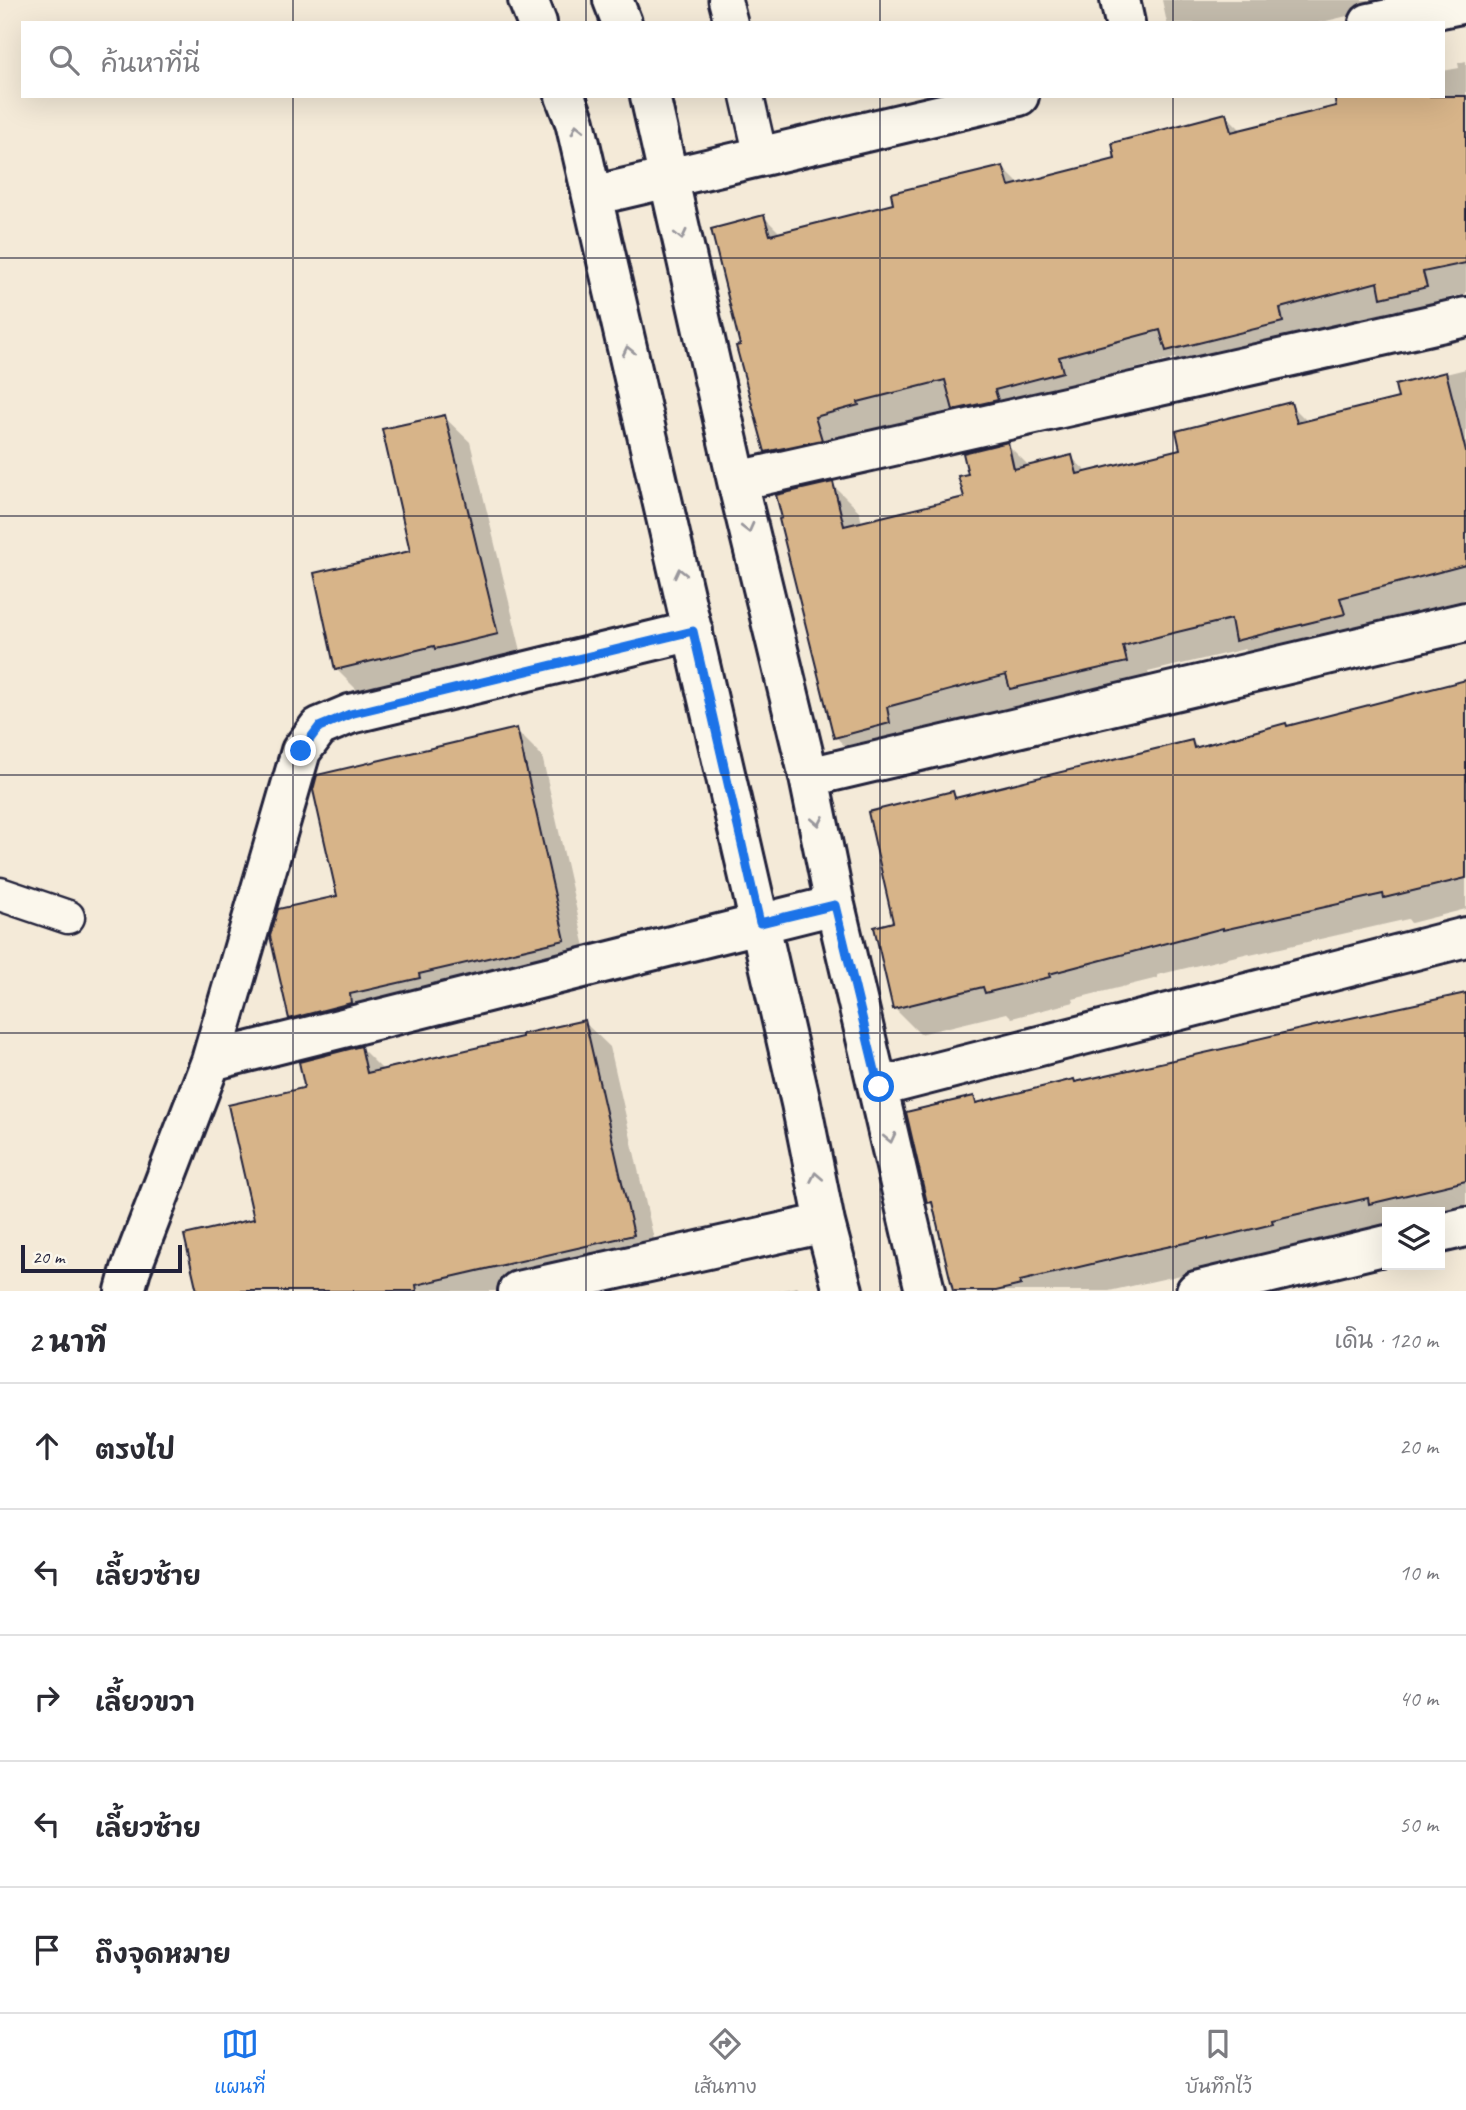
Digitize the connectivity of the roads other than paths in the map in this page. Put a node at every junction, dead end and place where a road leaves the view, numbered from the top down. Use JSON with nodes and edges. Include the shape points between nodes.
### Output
{"nodes":[{"id":1,"x":528,"y":0,"type":"edge"},
{"id":2,"x":613,"y":0,"type":"edge"},
{"id":3,"x":725,"y":0,"type":"edge"},
{"id":4,"x":1120,"y":0,"type":"edge"},
{"id":5,"x":1452,"y":4,"type":"edge"},
{"id":6,"x":536,"y":21,"type":"edge"},
{"id":7,"x":621,"y":21,"type":"edge"},
{"id":8,"x":730,"y":21,"type":"edge"},
{"id":9,"x":1125,"y":21,"type":"edge"},
{"id":10,"x":1378,"y":21,"type":"edge"},
{"id":11,"x":566,"y":98,"type":"edge"},
{"id":12,"x":650,"y":98,"type":"edge"},
{"id":13,"x":747,"y":98,"type":"edge"},
{"id":14,"x":1011,"y":98,"type":"edge"},
{"id":15,"x":761,"y":157,"type":"junction"},
{"id":16,"x":668,"y":180,"type":"junction"},
{"id":17,"x":592,"y":196,"type":"junction"},
{"id":18,"x":1466,"y":317,"type":"edge"},
{"id":19,"x":737,"y":481,"type":"junction"},
{"id":20,"x":1466,"y":622,"type":"edge"},
{"id":21,"x":693,"y":631,"type":"junction"},
{"id":22,"x":809,"y":777,"type":"junction"},
{"id":23,"x":0,"y":894,"type":"edge"},
{"id":24,"x":835,"y":905,"type":"junction"},
{"id":25,"x":68,"y":917,"type":"dead end"},
{"id":26,"x":760,"y":923,"type":"junction"},
{"id":27,"x":1466,"y":937,"type":"edge"},
{"id":28,"x":211,"y":1061,"type":"junction"},
{"id":29,"x":879,"y":1087,"type":"junction"},
{"id":30,"x":825,"y":1223,"type":"junction"},
{"id":31,"x":1466,"y":1227,"type":"edge"},
{"id":32,"x":1445,"y":1232,"type":"edge"},
{"id":33,"x":1382,"y":1246,"type":"edge"},
{"id":34,"x":125,"y":1291,"type":"edge"},
{"id":35,"x":518,"y":1291,"type":"edge"},
{"id":36,"x":842,"y":1291,"type":"edge"},
{"id":37,"x":925,"y":1291,"type":"edge"},
{"id":38,"x":1196,"y":1291,"type":"edge"}],
"edges":[{"from":1,"to":6,"type":"street"},
{"from":2,"to":7,"type":"street"},
{"from":3,"to":8,"type":"lane"},
{"from":4,"to":9,"type":"street"},
{"from":5,"to":10,"type":"street"},
{"from":17,"to":11,"type":"street","one_way":true},
{"from":12,"to":16,"type":"street"},
{"from":13,"to":15,"type":"lane"},
{"from":14,"to":15,"type":"street"},
{"from":15,"to":16,"type":"street"},
{"from":16,"to":17,"type":"street"},
{"from":16,"to":19,"type":"street","one_way":true},
{"from":21,"to":17,"type":"street","one_way":true},
{"from":18,"to":19,"type":"street"},
{"from":19,"to":22,"type":"street","one_way":true},
{"from":20,"to":22,"type":"street"},
{"from":21,"to":26,"type":"street"},
{"from":21,"to":28,"type":"street","via":[[350,714],[319,727],[301,751]]},
{"from":22,"to":24,"type":"street","one_way":true},
{"from":23,"to":25,"type":"lane"},
{"from":24,"to":26,"type":"street"},
{"from":24,"to":29,"type":"street"},
{"from":26,"to":28,"type":"street"},
{"from":30,"to":26,"type":"street","one_way":true},
{"from":27,"to":29,"type":"street"},
{"from":28,"to":34,"type":"street"},
{"from":29,"to":37,"type":"street","one_way":true},
{"from":30,"to":35,"type":"street"},
{"from":30,"to":36,"type":"street"},
{"from":31,"to":32,"type":"street"},
{"from":33,"to":38,"type":"street"}]}
